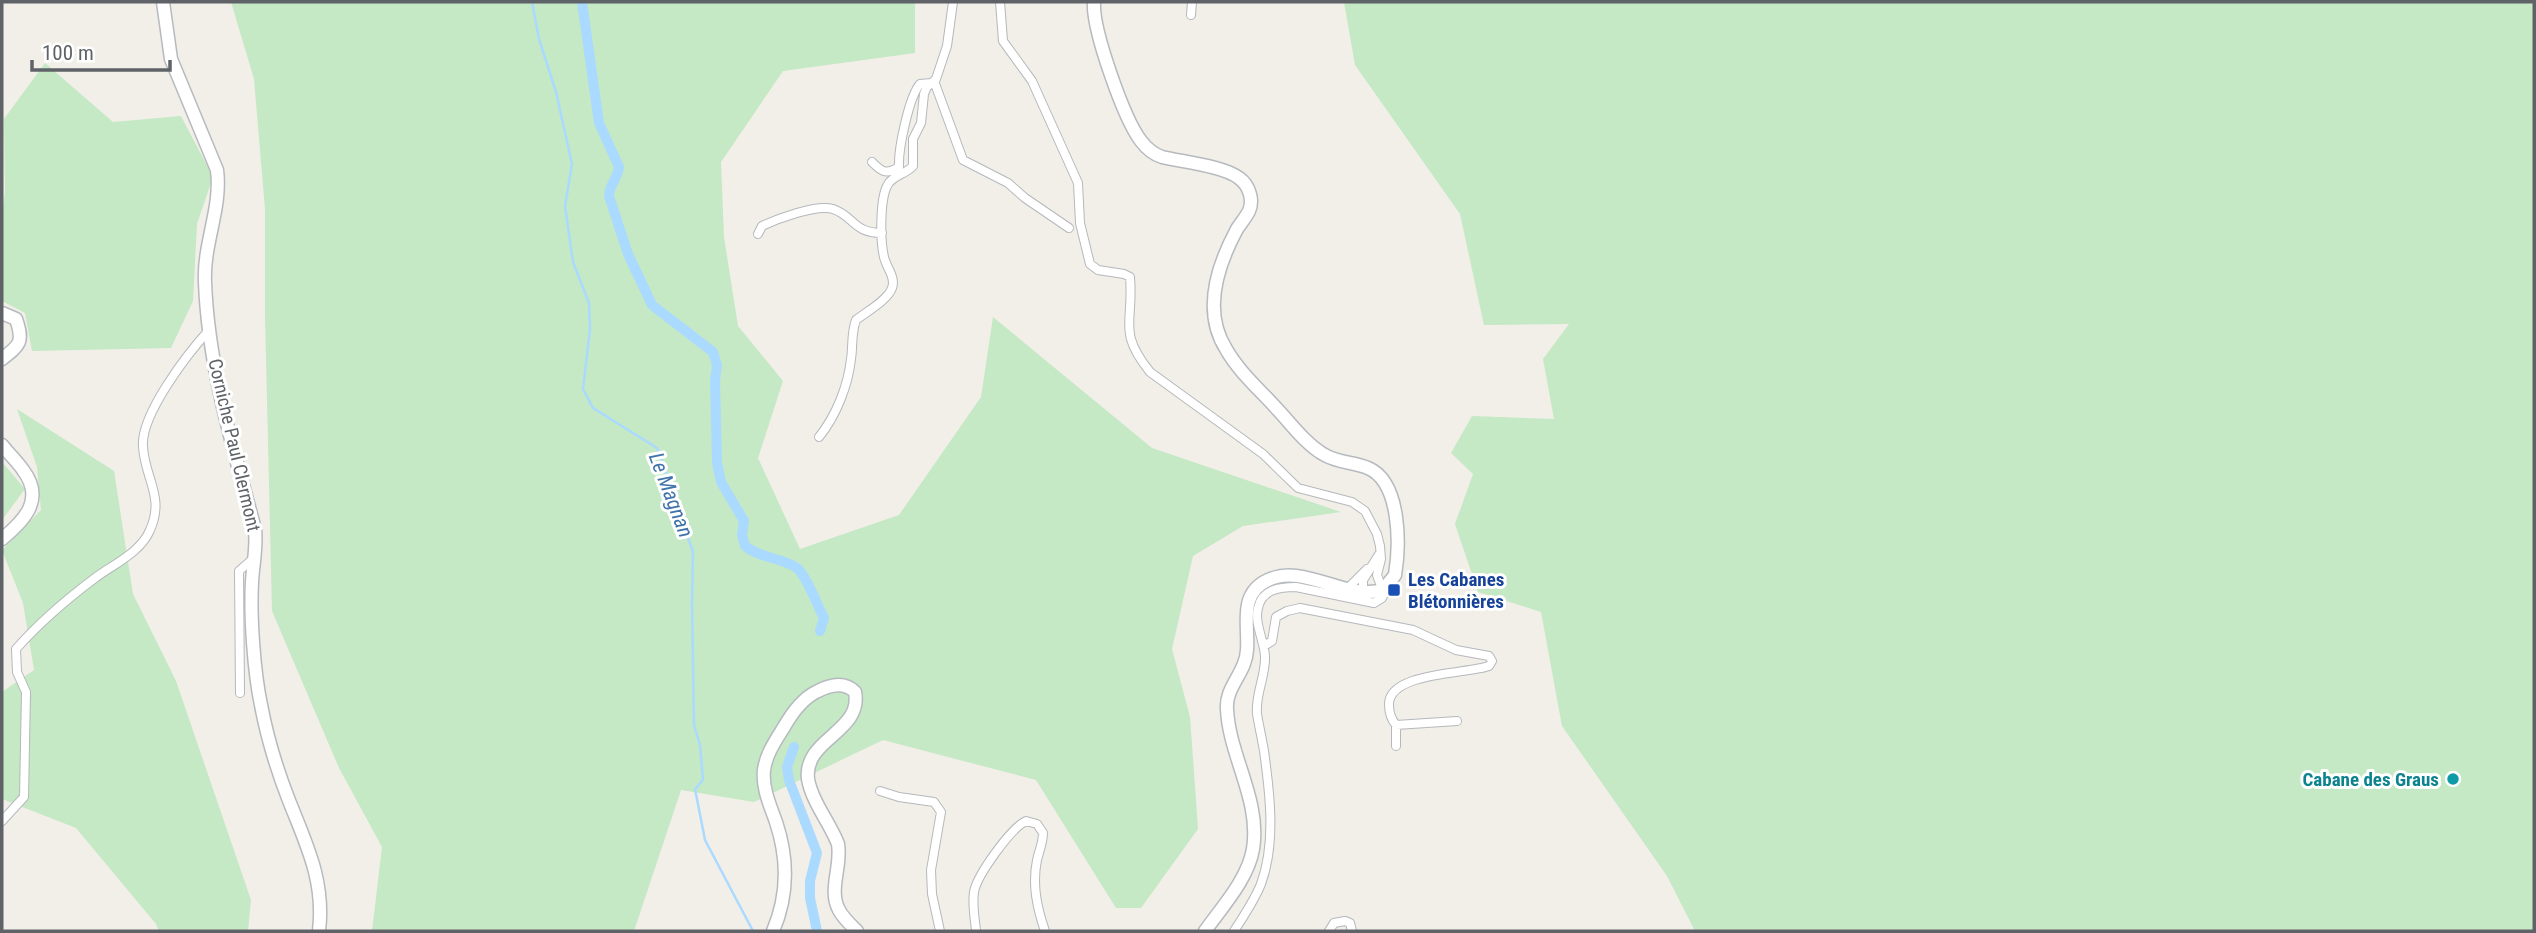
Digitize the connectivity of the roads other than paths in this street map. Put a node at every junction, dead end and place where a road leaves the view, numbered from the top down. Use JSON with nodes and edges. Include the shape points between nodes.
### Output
{"nodes":[{"id":1,"x":163,"y":2,"type":"edge"},
{"id":2,"x":953,"y":2,"type":"edge"},
{"id":3,"x":1000,"y":2,"type":"edge"},
{"id":4,"x":1094,"y":2,"type":"edge"},
{"id":5,"x":1192,"y":2,"type":"edge"},
{"id":6,"x":1191,"y":15,"type":"dead end"},
{"id":7,"x":932,"y":82,"type":"junction"},
{"id":8,"x":873,"y":162,"type":"dead end"},
{"id":9,"x":1069,"y":228,"type":"dead end"},
{"id":10,"x":882,"y":233,"type":"junction"},
{"id":11,"x":758,"y":234,"type":"dead end"},
{"id":12,"x":2,"y":313,"type":"edge"},
{"id":13,"x":210,"y":328,"type":"junction"},
{"id":14,"x":2,"y":359,"type":"edge"},
{"id":15,"x":819,"y":436,"type":"dead end"},
{"id":16,"x":2,"y":445,"type":"edge"},
{"id":17,"x":2,"y":539,"type":"edge"},
{"id":18,"x":1380,"y":553,"type":"junction"},
{"id":19,"x":255,"y":557,"type":"junction"},
{"id":20,"x":1370,"y":567,"type":"junction"},
{"id":21,"x":1347,"y":589,"type":"junction"},
{"id":22,"x":1382,"y":590,"type":"junction"},
{"id":23,"x":1363,"y":592,"type":"junction"},
{"id":24,"x":1264,"y":646,"type":"junction"},
{"id":25,"x":240,"y":693,"type":"dead end"},
{"id":26,"x":1457,"y":721,"type":"dead end"},
{"id":27,"x":1396,"y":725,"type":"junction"},
{"id":28,"x":1396,"y":746,"type":"dead end"},
{"id":29,"x":880,"y":792,"type":"dead end"},
{"id":30,"x":2,"y":821,"type":"edge"},
{"id":31,"x":1236,"y":930,"type":"edge"},
{"id":32,"x":319,"y":931,"type":"edge"},
{"id":33,"x":773,"y":931,"type":"edge"},
{"id":34,"x":857,"y":931,"type":"edge"},
{"id":35,"x":940,"y":931,"type":"edge"},
{"id":36,"x":976,"y":931,"type":"edge"},
{"id":37,"x":1045,"y":931,"type":"edge"},
{"id":38,"x":1205,"y":931,"type":"edge"},
{"id":39,"x":1329,"y":931,"type":"edge"},
{"id":40,"x":1352,"y":931,"type":"edge"}],
"edges":[{"from":1,"to":13,"type":"street","name":"Corniche Paul Clermont","via":[[171,59],[217,170],[219,186],[206,248]]},
{"from":2,"to":7,"type":"street","via":[[947,46]]},
{"from":3,"to":18,"type":"street","via":[[1003,41],[1032,81],[1078,183],[1080,223],[1090,264],[1130,277],[1130,340],[1137,355],[1150,372],[1263,454],[1298,488],[1352,502],[1365,511],[1377,534]]},
{"from":4,"to":22,"type":"street","via":[[1102,49],[1139,140],[1162,158],[1237,176],[1249,190],[1250,210],[1217,277],[1213,301],[1217,330],[1244,373],[1306,440],[1332,459],[1372,470],[1388,486],[1396,516],[1396,569],[1393,580]]},
{"from":5,"to":6,"type":"street"},
{"from":7,"to":8,"type":"street","via":[[920,84],[914,92],[899,148],[899,167],[885,173]]},
{"from":7,"to":9,"type":"street","via":[[963,160],[1008,183]]},
{"from":7,"to":10,"type":"street","via":[[924,94],[921,122],[913,139],[913,166],[892,179],[884,195]]},
{"from":10,"to":11,"type":"street","via":[[863,231],[834,209],[821,208],[774,220]]},
{"from":10,"to":15,"type":"street","via":[[893,287],[856,320],[844,390]]},
{"from":12,"to":14,"type":"street","via":[[16,319],[22,334],[18,346]]},
{"from":13,"to":19,"type":"street","name":"Corniche Paul Clermont","via":[[229,432],[255,529]]},
{"from":13,"to":30,"type":"street","via":[[149,417],[142,445],[158,502],[143,542],[43,620],[16,649],[17,671],[26,692],[24,797]]},
{"from":16,"to":17,"type":"street","via":[[31,484],[33,502]]},
{"from":18,"to":20,"type":"street"},
{"from":18,"to":22,"type":"street","via":[[1377,575]]},
{"from":19,"to":25,"type":"street","via":[[239,571]]},
{"from":19,"to":32,"type":"street","name":"Corniche Paul Clermont","via":[[252,583],[260,701],[270,747],[319,884]]},
{"from":20,"to":21,"type":"street"},
{"from":20,"to":23,"type":"street"},
{"from":21,"to":23,"type":"street"},
{"from":21,"to":38,"type":"street","via":[[1279,576],[1261,584],[1247,601],[1247,660],[1230,690],[1227,712],[1246,782],[1253,848],[1241,878]]},
{"from":22,"to":23,"type":"street"},
{"from":22,"to":24,"type":"street","via":[[1382,598],[1374,603],[1296,587],[1270,591],[1260,601],[1257,615]]},
{"from":24,"to":27,"type":"street","via":[[1272,642],[1276,617],[1300,608],[1413,630],[1456,650],[1492,659],[1484,668],[1399,686],[1389,704]]},
{"from":24,"to":31,"type":"street","via":[[1257,713],[1270,797],[1268,858],[1253,902]]},
{"from":26,"to":27,"type":"street"},
{"from":27,"to":28,"type":"street"},
{"from":29,"to":35,"type":"street","via":[[934,802],[941,812],[932,870]]},
{"from":33,"to":34,"type":"street","via":[[786,882],[764,770],[794,709],[814,693],[845,685],[856,692],[855,706],[846,724],[816,750],[808,770],[811,788],[840,853],[835,900]]},
{"from":36,"to":37,"type":"street","via":[[974,890],[1015,828],[1026,821],[1037,824],[1043,833],[1035,894]]},
{"from":39,"to":40,"type":"street","via":[[1334,923],[1345,921]]}]}
